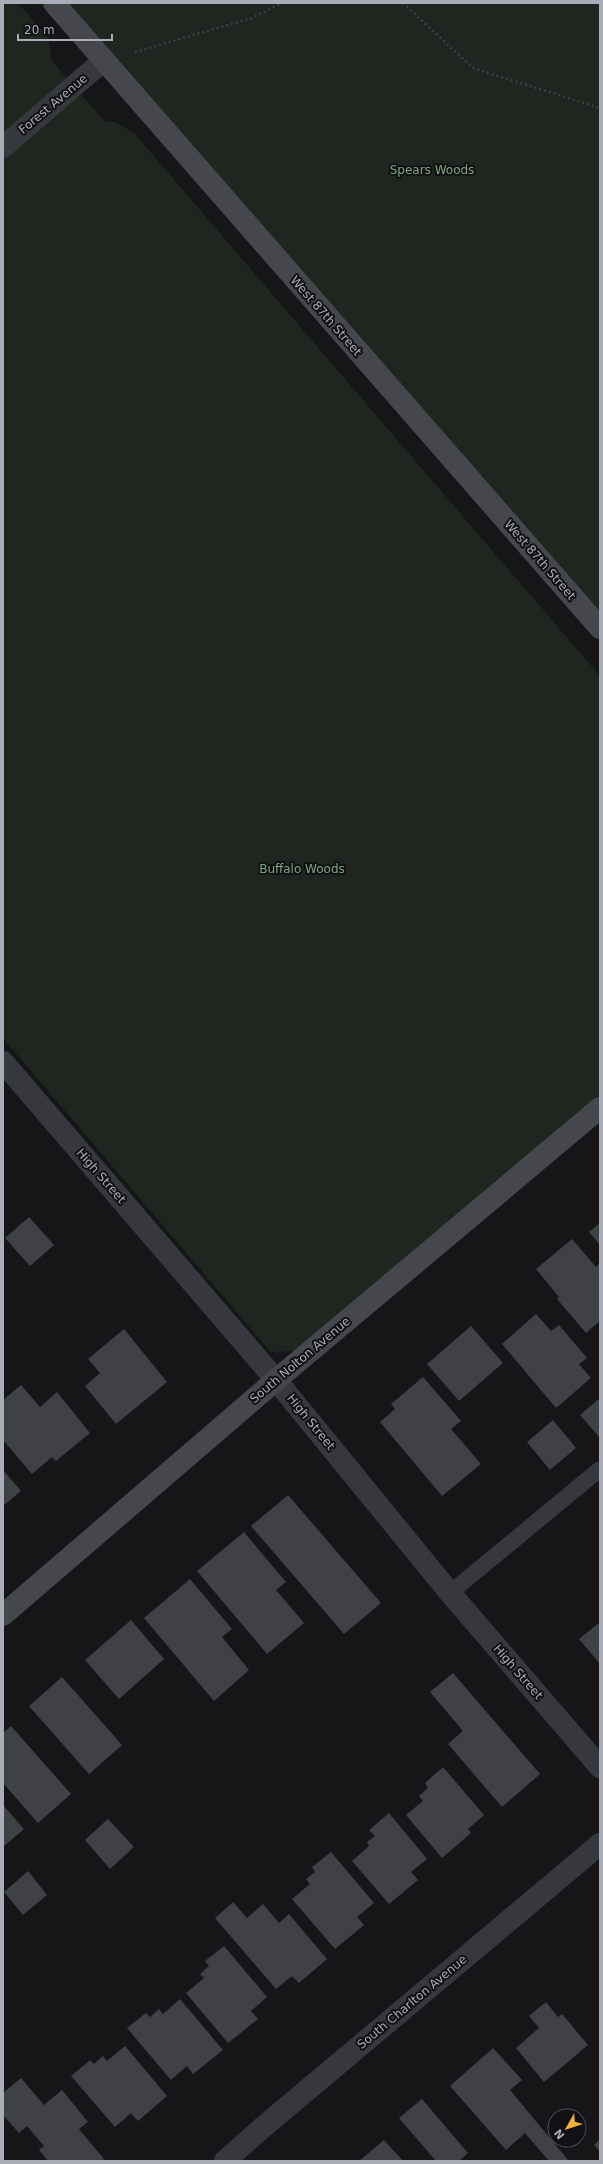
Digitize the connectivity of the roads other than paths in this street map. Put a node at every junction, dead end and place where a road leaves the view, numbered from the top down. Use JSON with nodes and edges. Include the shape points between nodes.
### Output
{"nodes":[{"id":1,"x":54,"y":3,"type":"edge"},
{"id":2,"x":103,"y":61,"type":"junction"},
{"id":3,"x":3,"y":147,"type":"edge"},
{"id":4,"x":600,"y":628,"type":"edge"},
{"id":5,"x":3,"y":1062,"type":"edge"},
{"id":6,"x":600,"y":1108,"type":"edge"},
{"id":7,"x":276,"y":1380,"type":"junction"},
{"id":8,"x":600,"y":1469,"type":"edge"},
{"id":9,"x":450,"y":1593,"type":"junction"},
{"id":10,"x":3,"y":1615,"type":"edge"},
{"id":11,"x":600,"y":1767,"type":"edge"},
{"id":12,"x":600,"y":1844,"type":"edge"},
{"id":13,"x":225,"y":2161,"type":"edge"}],
"edges":[{"from":1,"to":2,"type":"street","name":"West 87th Street"},
{"from":2,"to":3,"type":"street","name":"Forest Avenue"},
{"from":2,"to":4,"type":"street","name":"West 87th Street"},
{"from":5,"to":7,"type":"street","name":"High Street"},
{"from":6,"to":7,"type":"street","name":"South Nolton Avenue"},
{"from":7,"to":9,"type":"street","name":"High Street"},
{"from":7,"to":10,"type":"street","name":"South Nolton Avenue"},
{"from":8,"to":9,"type":"lane"},
{"from":9,"to":11,"type":"street","name":"High Street"},
{"from":12,"to":13,"type":"street","name":"South Charlton Avenue"}]}
